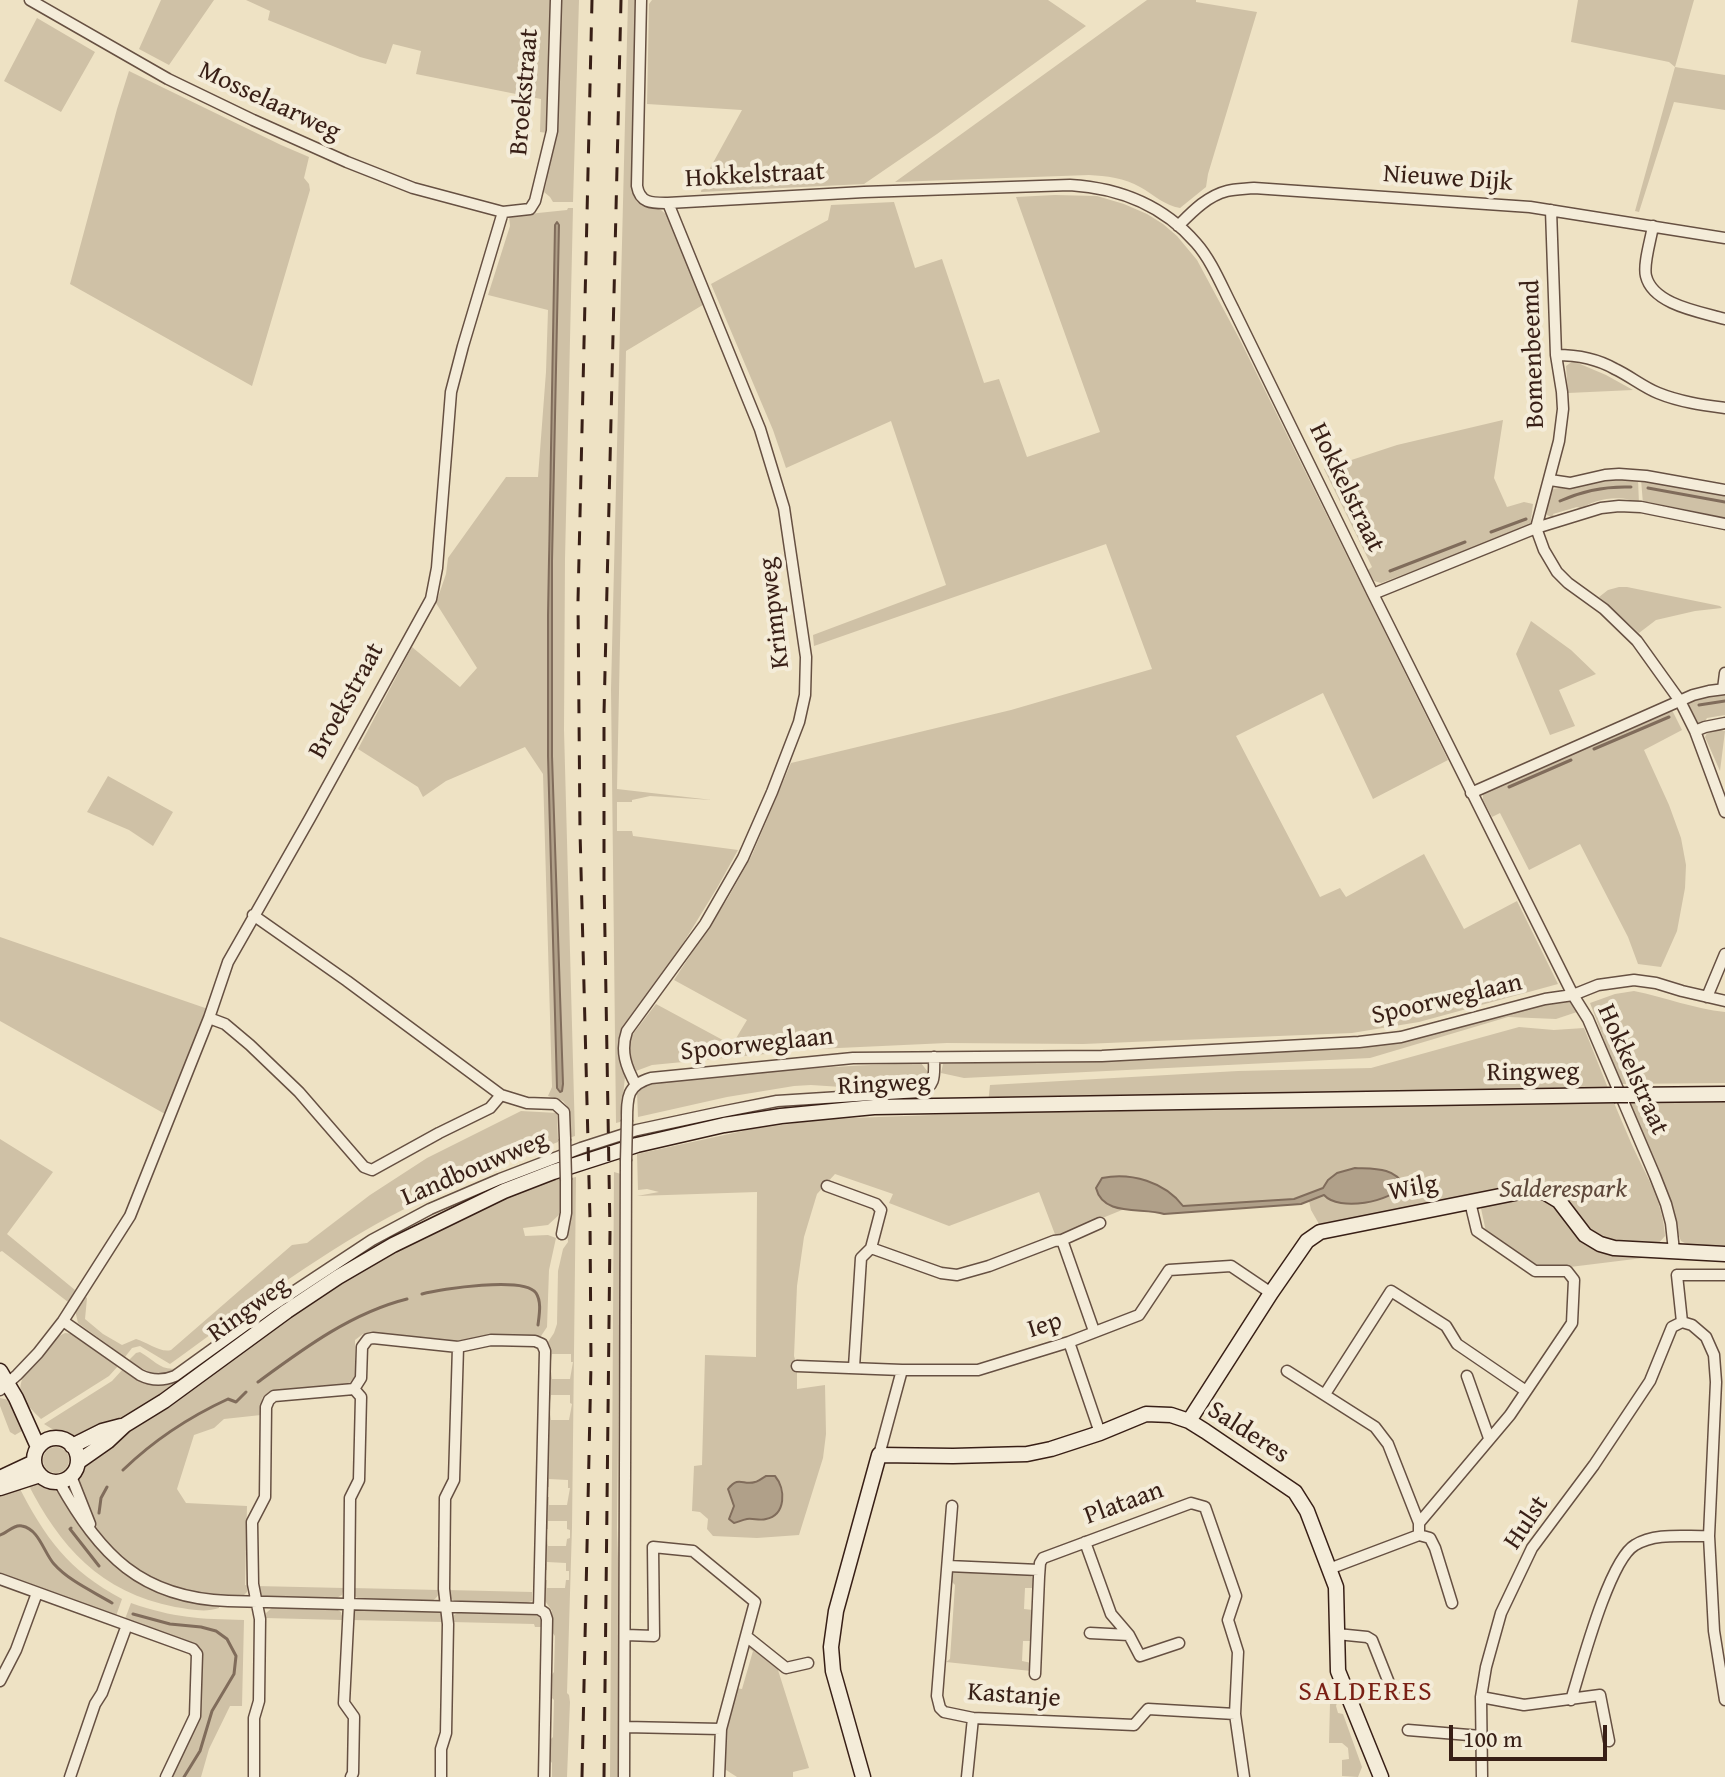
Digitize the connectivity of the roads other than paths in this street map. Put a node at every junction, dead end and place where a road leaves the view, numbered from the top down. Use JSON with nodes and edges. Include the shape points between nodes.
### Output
{"nodes":[{"id":1,"x":30,"y":0,"type":"edge"},
{"id":2,"x":556,"y":0,"type":"edge"},
{"id":3,"x":641,"y":0,"type":"edge"},
{"id":4,"x":668,"y":203,"type":"junction"},
{"id":5,"x":1551,"y":210,"type":"junction"},
{"id":6,"x":503,"y":212,"type":"junction"},
{"id":7,"x":1178,"y":226,"type":"junction"},
{"id":8,"x":1653,"y":226,"type":"junction"},
{"id":9,"x":1725,"y":238,"type":"edge"},
{"id":10,"x":1725,"y":319,"type":"edge"},
{"id":11,"x":1556,"y":355,"type":"junction"},
{"id":12,"x":1725,"y":408,"type":"edge"},
{"id":13,"x":1550,"y":480,"type":"junction"},
{"id":14,"x":1725,"y":490,"type":"edge"},
{"id":15,"x":1725,"y":524,"type":"edge"},
{"id":16,"x":1536,"y":528,"type":"junction"},
{"id":17,"x":1373,"y":594,"type":"junction"},
{"id":18,"x":1725,"y":673,"type":"edge"},
{"id":19,"x":1724,"y":689,"type":"edge"},
{"id":20,"x":1680,"y":701,"type":"junction"},
{"id":21,"x":1725,"y":723,"type":"edge"},
{"id":22,"x":1695,"y":731,"type":"junction"},
{"id":23,"x":1471,"y":793,"type":"junction"},
{"id":24,"x":1725,"y":812,"type":"edge"},
{"id":25,"x":253,"y":915,"type":"junction"},
{"id":26,"x":1725,"y":954,"type":"edge"},
{"id":27,"x":1573,"y":995,"type":"junction"},
{"id":28,"x":1707,"y":997,"type":"junction"},
{"id":29,"x":1725,"y":1001,"type":"edge"},
{"id":30,"x":209,"y":1018,"type":"junction"},
{"id":31,"x":934,"y":1057,"type":"junction"},
{"id":32,"x":636,"y":1085,"type":"junction"},
{"id":33,"x":1725,"y":1094,"type":"edge"},
{"id":34,"x":501,"y":1095,"type":"junction"},
{"id":35,"x":827,"y":1186,"type":"dead end"},
{"id":36,"x":1470,"y":1202,"type":"junction"},
{"id":37,"x":1100,"y":1223,"type":"dead end"},
{"id":38,"x":562,"y":1234,"type":"dead end"},
{"id":39,"x":1062,"y":1240,"type":"junction"},
{"id":40,"x":871,"y":1248,"type":"junction"},
{"id":41,"x":1674,"y":1251,"type":"junction"},
{"id":42,"x":1725,"y":1254,"type":"edge"},
{"id":43,"x":1725,"y":1275,"type":"edge"},
{"id":44,"x":1271,"y":1293,"type":"junction"},
{"id":45,"x":63,"y":1321,"type":"junction"},
{"id":46,"x":1682,"y":1322,"type":"junction"},
{"id":47,"x":1094,"y":1331,"type":"junction"},
{"id":48,"x":1069,"y":1342,"type":"junction"},
{"id":49,"x":458,"y":1347,"type":"junction"},
{"id":50,"x":797,"y":1366,"type":"dead end"},
{"id":51,"x":854,"y":1367,"type":"junction"},
{"id":52,"x":902,"y":1370,"type":"junction"},
{"id":53,"x":1287,"y":1371,"type":"dead end"},
{"id":54,"x":1467,"y":1376,"type":"dead end"},
{"id":55,"x":3,"y":1381,"type":"edge"},
{"id":56,"x":354,"y":1389,"type":"junction"},
{"id":57,"x":1526,"y":1391,"type":"junction"},
{"id":58,"x":1325,"y":1394,"type":"junction"},
{"id":59,"x":16,"y":1398,"type":"junction"},
{"id":60,"x":1189,"y":1421,"type":"junction"},
{"id":61,"x":125,"y":1425,"type":"junction"},
{"id":62,"x":1100,"y":1433,"type":"junction"},
{"id":63,"x":1489,"y":1438,"type":"junction"},
{"id":64,"x":52,"y":1439,"type":"junction"},
{"id":65,"x":72,"y":1446,"type":"junction"},
{"id":66,"x":38,"y":1447,"type":"junction"},
{"id":67,"x":879,"y":1455,"type":"junction"},
{"id":68,"x":78,"y":1462,"type":"junction"},
{"id":69,"x":37,"y":1469,"type":"junction"},
{"id":70,"x":0,"y":1478,"type":"edge"},
{"id":71,"x":65,"y":1479,"type":"junction"},
{"id":72,"x":0,"y":1488,"type":"edge"},
{"id":73,"x":952,"y":1506,"type":"dead end"},
{"id":74,"x":1419,"y":1529,"type":"junction"},
{"id":75,"x":1709,"y":1536,"type":"junction"},
{"id":76,"x":1085,"y":1542,"type":"junction"},
{"id":77,"x":948,"y":1566,"type":"junction"},
{"id":78,"x":1329,"y":1569,"type":"junction"},
{"id":79,"x":1039,"y":1570,"type":"junction"},
{"id":80,"x":0,"y":1579,"type":"edge"},
{"id":81,"x":37,"y":1593,"type":"junction"},
{"id":82,"x":257,"y":1602,"type":"junction"},
{"id":83,"x":1452,"y":1603,"type":"dead end"},
{"id":84,"x":349,"y":1604,"type":"junction"},
{"id":85,"x":446,"y":1606,"type":"junction"},
{"id":86,"x":539,"y":1609,"type":"junction"},
{"id":87,"x":127,"y":1625,"type":"junction"},
{"id":88,"x":1090,"y":1633,"type":"dead end"},
{"id":89,"x":1337,"y":1634,"type":"junction"},
{"id":90,"x":626,"y":1635,"type":"junction"},
{"id":91,"x":1129,"y":1635,"type":"junction"},
{"id":92,"x":746,"y":1636,"type":"junction"},
{"id":93,"x":1179,"y":1643,"type":"dead end"},
{"id":94,"x":808,"y":1663,"type":"dead end"},
{"id":95,"x":1035,"y":1674,"type":"dead end"},
{"id":96,"x":0,"y":1681,"type":"edge"},
{"id":97,"x":1393,"y":1693,"type":"dead end"},
{"id":98,"x":1481,"y":1697,"type":"junction"},
{"id":99,"x":1571,"y":1700,"type":"junction"},
{"id":100,"x":1725,"y":1700,"type":"edge"},
{"id":101,"x":1235,"y":1714,"type":"junction"},
{"id":102,"x":973,"y":1718,"type":"junction"},
{"id":103,"x":625,"y":1727,"type":"junction"},
{"id":104,"x":721,"y":1729,"type":"junction"},
{"id":105,"x":1408,"y":1730,"type":"dead end"},
{"id":106,"x":1481,"y":1736,"type":"junction"},
{"id":107,"x":1609,"y":1741,"type":"dead end"},
{"id":108,"x":721,"y":1776,"type":"edge"},
{"id":109,"x":70,"y":1777,"type":"edge"},
{"id":110,"x":166,"y":1777,"type":"edge"},
{"id":111,"x":254,"y":1777,"type":"edge"},
{"id":112,"x":351,"y":1777,"type":"edge"},
{"id":113,"x":441,"y":1777,"type":"edge"},
{"id":114,"x":544,"y":1777,"type":"edge"},
{"id":115,"x":624,"y":1777,"type":"edge"},
{"id":116,"x":863,"y":1777,"type":"edge"},
{"id":117,"x":967,"y":1777,"type":"edge"},
{"id":118,"x":1244,"y":1777,"type":"edge"},
{"id":119,"x":1381,"y":1777,"type":"edge"},
{"id":120,"x":1482,"y":1777,"type":"edge"}],
"edges":[{"from":1,"to":6,"type":"street","name":"Mosselaarweg","via":[[168,79],[253,120],[413,188]]},
{"from":2,"to":6,"type":"street","name":"Broekstraat","via":[[553,119],[544,166],[530,209]]},
{"from":3,"to":4,"type":"street","via":[[637,186],[643,200]]},
{"from":4,"to":7,"type":"street","name":"Hokkelstraat","via":[[1094,186],[1147,204]]},
{"from":4,"to":32,"type":"street","name":"Krimpweg","via":[[760,429],[784,508],[806,657],[805,695],[743,858],[705,924],[627,1031],[624,1058]]},
{"from":5,"to":7,"type":"street","name":"Nieuwe Dijk","via":[[1254,188],[1212,197]]},
{"from":5,"to":8,"type":"street","name":"Nieuwe Dijk"},
{"from":5,"to":11,"type":"street","name":"Bomenbeemd"},
{"from":6,"to":25,"type":"street","name":"Broekstraat","via":[[451,392],[431,599]]},
{"from":7,"to":17,"type":"street","name":"Hokkelstraat","via":[[1211,266]]},
{"from":8,"to":9,"type":"street","name":"Nieuwe Dijk"},
{"from":8,"to":10,"type":"street","via":[[1645,273],[1651,287],[1678,305]]},
{"from":11,"to":12,"type":"street","via":[[1594,359],[1659,393]]},
{"from":11,"to":13,"type":"street","name":"Bomenbeemd","via":[[1563,409]]},
{"from":13,"to":14,"type":"street","via":[[1570,483],[1619,474]]},
{"from":13,"to":16,"type":"street","name":"Bomenbeemd"},
{"from":15,"to":16,"type":"street","via":[[1619,506]]},
{"from":16,"to":17,"type":"street"},
{"from":16,"to":20,"type":"street","via":[[1557,572],[1637,641]]},
{"from":17,"to":23,"type":"street","name":"Hokkelstraat"},
{"from":18,"to":19,"type":"street"},
{"from":19,"to":20,"type":"street"},
{"from":20,"to":22,"type":"street"},
{"from":20,"to":23,"type":"street"},
{"from":21,"to":22,"type":"street"},
{"from":22,"to":24,"type":"street"},
{"from":23,"to":27,"type":"street","name":"Hokkelstraat"},
{"from":25,"to":30,"type":"street","name":"Broekstraat","via":[[228,962]]},
{"from":25,"to":34,"type":"street"},
{"from":26,"to":28,"type":"street"},
{"from":27,"to":28,"type":"street","name":"Spoorweglaan","via":[[1634,980]]},
{"from":27,"to":31,"type":"street","name":"Spoorweglaan","via":[[1401,1037],[1359,1042],[1102,1056]]},
{"from":27,"to":41,"type":"street","name":"Hokkelstraat","via":[[1655,1176]]},
{"from":28,"to":29,"type":"street","name":"Spoorweglaan"},
{"from":30,"to":34,"type":"street","via":[[250,1045],[372,1170],[490,1108]]},
{"from":30,"to":45,"type":"street","name":"Broekstraat","via":[[130,1216]]},
{"from":31,"to":32,"type":"street","name":"Spoorweglaan","via":[[853,1058],[651,1078]]},
{"from":31,"to":45,"type":"street","name":"Landbouwweg","via":[[932,1086],[927,1090],[777,1101],[721,1112],[637,1130],[500,1179],[372,1240],[166,1379],[140,1375]]},
{"from":32,"to":90,"type":"street","bridge":true,"via":[[627,1099]]},
{"from":33,"to":61,"type":"main road","name":"Ringweg","via":[[874,1107],[724,1125],[553,1172],[437,1222],[338,1277]]},
{"from":34,"to":38,"type":"street","bridge":true,"via":[[555,1104],[564,1112]]},
{"from":35,"to":40,"type":"street","via":[[881,1210]]},
{"from":36,"to":41,"type":"main road","name":"Wilg","via":[[1544,1192],[1600,1244]]},
{"from":36,"to":44,"type":"main road","name":"Wilg","via":[[1320,1232],[1307,1241]]},
{"from":36,"to":57,"type":"street","via":[[1477,1231],[1535,1271],[1567,1271],[1574,1280],[1572,1323]]},
{"from":37,"to":39,"type":"street"},
{"from":39,"to":40,"type":"street","via":[[957,1275]]},
{"from":39,"to":47,"type":"street"},
{"from":40,"to":51,"type":"street","via":[[861,1258]]},
{"from":41,"to":42,"type":"main road","name":"Wilg"},
{"from":43,"to":46,"type":"street","via":[[1677,1275]]},
{"from":44,"to":47,"type":"street","name":"Iep","via":[[1231,1266],[1169,1270],[1139,1315]]},
{"from":44,"to":60,"type":"main road","name":"Wilg"},
{"from":45,"to":55,"type":"street","name":"Broekstraat","via":[[38,1353]]},
{"from":46,"to":75,"type":"street","via":[[1706,1337],[1714,1355]]},
{"from":46,"to":98,"type":"street","name":"Hulst","via":[[1672,1327],[1650,1381],[1532,1548],[1501,1613]]},
{"from":47,"to":48,"type":"street","name":"Iep"},
{"from":48,"to":52,"type":"street","name":"Iep","via":[[978,1370]]},
{"from":48,"to":62,"type":"street"},
{"from":49,"to":56,"type":"street","via":[[368,1339]]},
{"from":49,"to":85,"type":"street","via":[[454,1480],[445,1498]]},
{"from":49,"to":86,"type":"street","via":[[491,1340],[535,1341],[545,1351]]},
{"from":50,"to":51,"type":"street","name":"Iep"},
{"from":51,"to":52,"type":"street","name":"Iep"},
{"from":52,"to":67,"type":"street"},
{"from":53,"to":58,"type":"street"},
{"from":54,"to":63,"type":"street"},
{"from":55,"to":59,"type":"main road","name":"Broekstraat"},
{"from":56,"to":82,"type":"street","via":[[269,1400],[265,1497],[252,1522]]},
{"from":56,"to":84,"type":"street","via":[[361,1397],[360,1452],[359,1480],[350,1498]]},
{"from":57,"to":58,"type":"street","via":[[1457,1344],[1446,1326],[1391,1291]]},
{"from":57,"to":63,"type":"street"},
{"from":58,"to":74,"type":"street","via":[[1375,1427],[1388,1444]]},
{"from":59,"to":64,"type":"main road","name":"Broekstraat"},
{"from":59,"to":66,"type":"main road","name":"Broekstraat"},
{"from":60,"to":62,"type":"main road","name":"Salderes","via":[[1146,1414]]},
{"from":60,"to":78,"type":"main road","name":"Salderes","via":[[1295,1492]]},
{"from":61,"to":65,"type":"main road","name":"Ringweg"},
{"from":61,"to":68,"type":"main road","name":"Ringweg"},
{"from":62,"to":67,"type":"main road","name":"Salderes","via":[[1027,1454]]},
{"from":63,"to":74,"type":"street"},
{"from":64,"to":65,"type":"main road"},
{"from":64,"to":66,"type":"main road"},
{"from":65,"to":68,"type":"main road"},
{"from":66,"to":69,"type":"main road"},
{"from":67,"to":116,"type":"main road","via":[[831,1647]]},
{"from":68,"to":71,"type":"main road"},
{"from":69,"to":70,"type":"main road"},
{"from":69,"to":71,"type":"main road","via":[[52,1482]]},
{"from":69,"to":72,"type":"main road"},
{"from":71,"to":82,"type":"street","via":[[74,1508],[95,1537],[143,1580],[184,1597]]},
{"from":73,"to":77,"type":"street","name":"Kastanje"},
{"from":74,"to":78,"type":"street"},
{"from":74,"to":83,"type":"street","via":[[1435,1548]]},
{"from":75,"to":99,"type":"street","via":[[1650,1538],[1632,1546],[1608,1586]]},
{"from":75,"to":100,"type":"street","via":[[1714,1631]]},
{"from":76,"to":79,"type":"street","name":"Plataan","via":[[1043,1558]]},
{"from":76,"to":91,"type":"street","via":[[1111,1614]]},
{"from":76,"to":101,"type":"street","name":"Plataan","via":[[1191,1503],[1205,1507],[1236,1596],[1228,1620],[1238,1652]]},
{"from":77,"to":79,"type":"street"},
{"from":77,"to":102,"type":"street","name":"Kastanje","via":[[937,1696],[944,1712]]},
{"from":78,"to":89,"type":"main road","name":"Salderes","via":[[1336,1587]]},
{"from":79,"to":95,"type":"street"},
{"from":80,"to":81,"type":"street"},
{"from":81,"to":87,"type":"street"},
{"from":81,"to":96,"type":"street"},
{"from":82,"to":84,"type":"street"},
{"from":82,"to":111,"type":"street"},
{"from":84,"to":85,"type":"street"},
{"from":84,"to":112,"type":"street","via":[[344,1703],[354,1717]]},
{"from":85,"to":86,"type":"street"},
{"from":85,"to":113,"type":"street"},
{"from":86,"to":114,"type":"street","via":[[547,1619]]},
{"from":87,"to":109,"type":"street"},
{"from":87,"to":110,"type":"street","via":[[197,1654],[195,1716]]},
{"from":88,"to":91,"type":"street"},
{"from":89,"to":97,"type":"street","via":[[1372,1640]]},
{"from":89,"to":119,"type":"main road","name":"Salderes","via":[[1338,1671]]},
{"from":90,"to":92,"type":"street","via":[[654,1636],[653,1547],[693,1551],[755,1602]]},
{"from":90,"to":103,"type":"street"},
{"from":91,"to":93,"type":"street","via":[[1140,1656]]},
{"from":92,"to":94,"type":"street","via":[[786,1668]]},
{"from":92,"to":104,"type":"street"},
{"from":98,"to":99,"type":"street","via":[[1524,1705]]},
{"from":98,"to":106,"type":"street","name":"Hulst"},
{"from":99,"to":107,"type":"street","via":[[1600,1695]]},
{"from":101,"to":102,"type":"street","name":"Kastanje","via":[[1148,1709],[1134,1725]]},
{"from":101,"to":118,"type":"street","name":"Plataan"},
{"from":102,"to":117,"type":"street"},
{"from":103,"to":104,"type":"street"},
{"from":103,"to":115,"type":"street"},
{"from":104,"to":108,"type":"street"},
{"from":105,"to":106,"type":"street"},
{"from":106,"to":120,"type":"street","name":"Hulst"}]}
